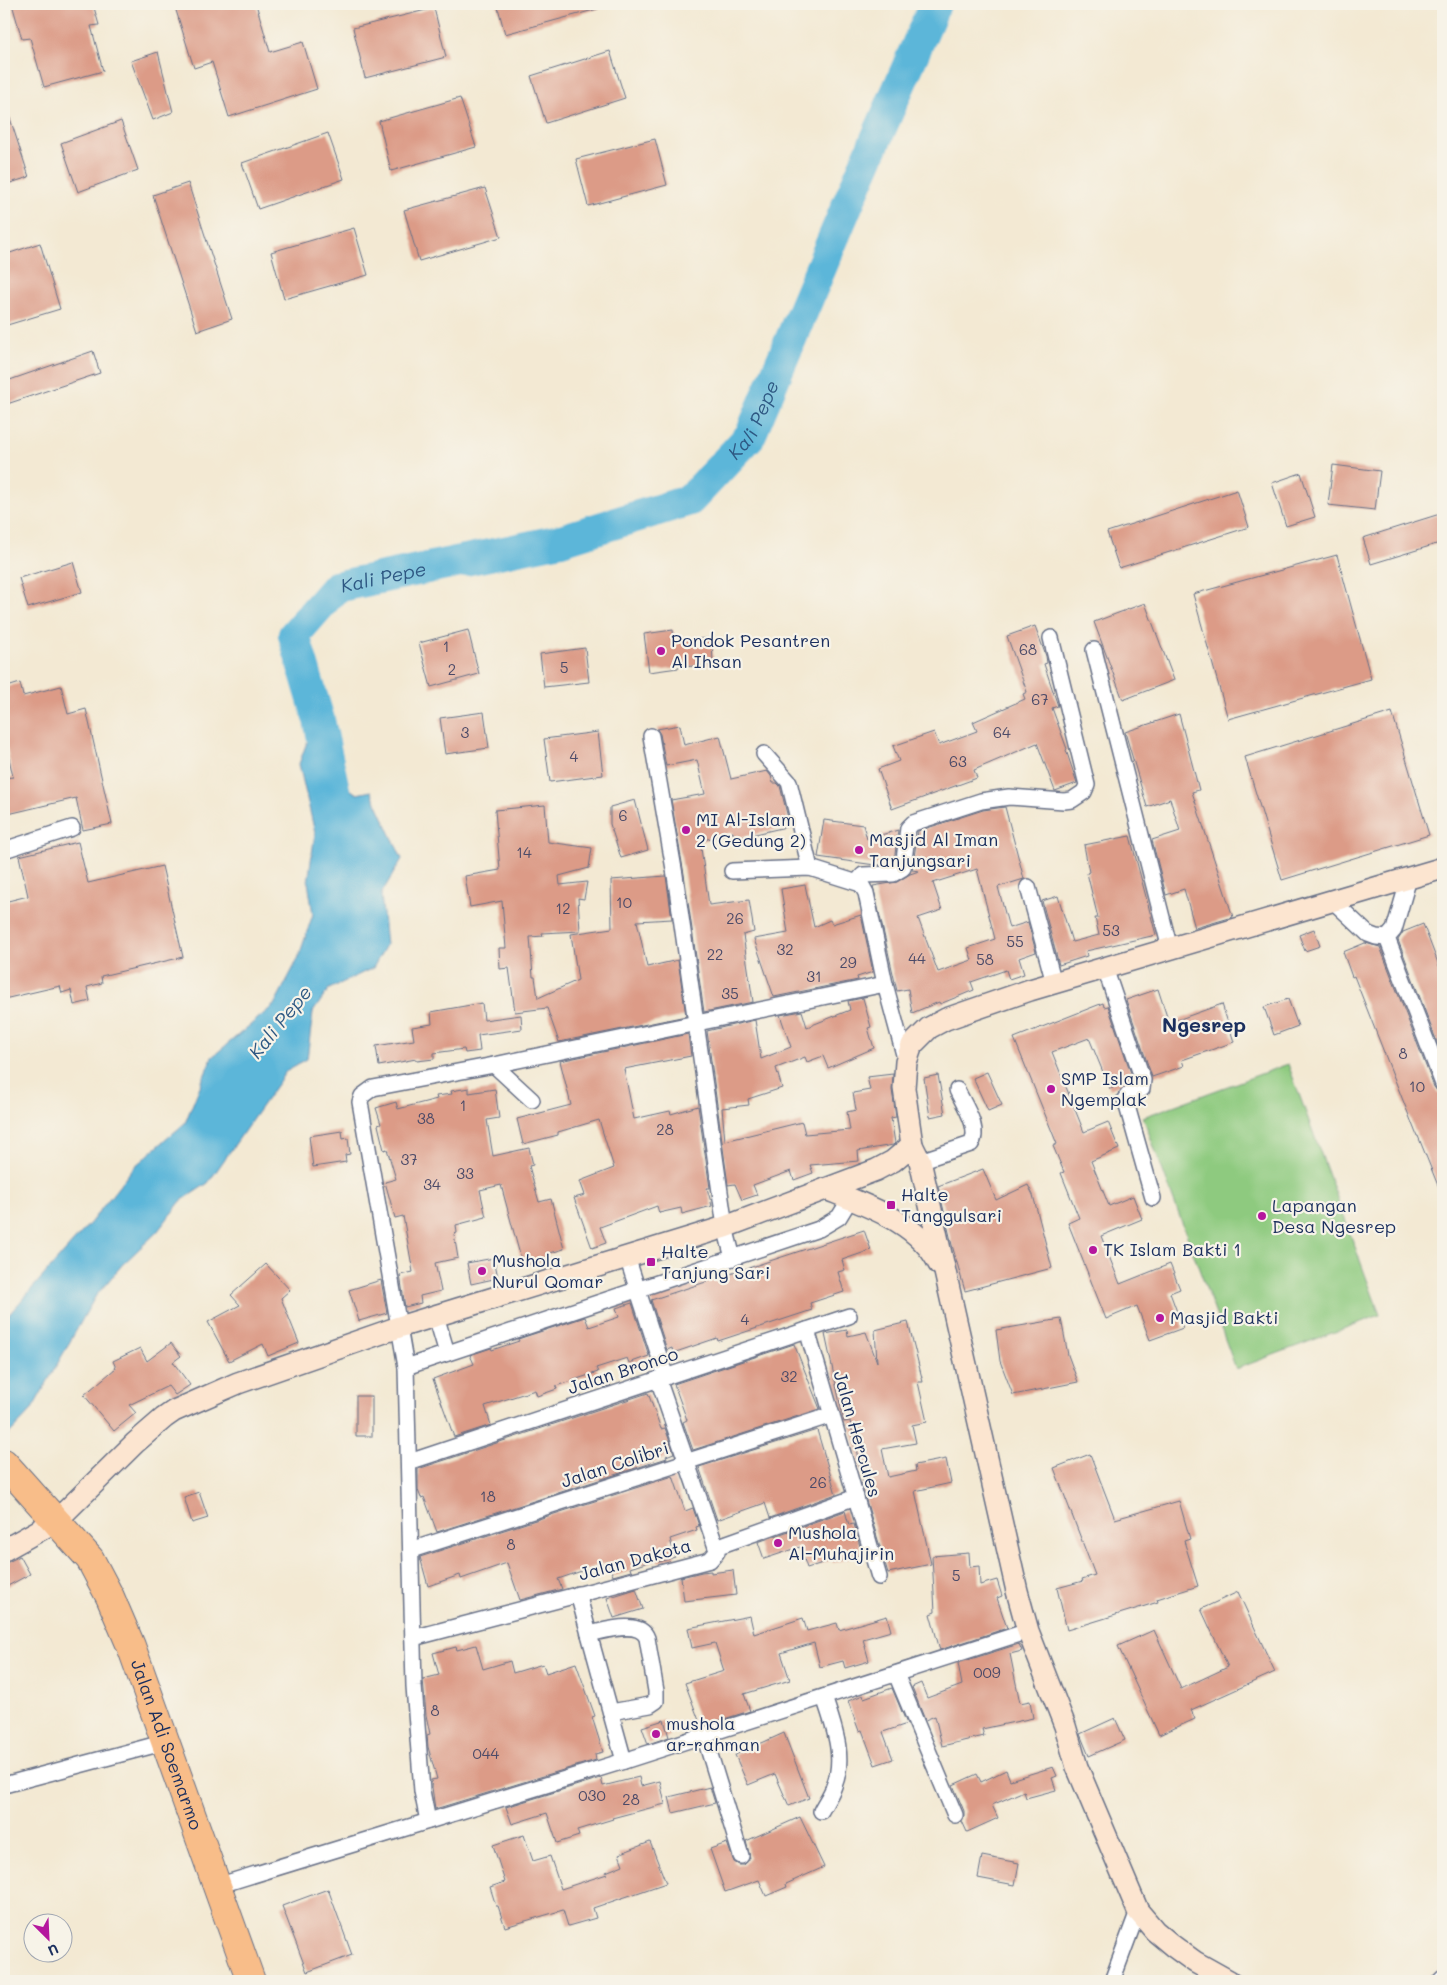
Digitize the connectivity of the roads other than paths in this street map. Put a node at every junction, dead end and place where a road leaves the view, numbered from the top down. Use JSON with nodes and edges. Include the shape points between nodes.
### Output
{"nodes":[{"id":1,"x":1051,"y":638,"type":"dead end"},
{"id":2,"x":1094,"y":650,"type":"dead end"},
{"id":3,"x":650,"y":736,"type":"dead end"},
{"id":4,"x":764,"y":754,"type":"dead end"},
{"id":5,"x":72,"y":828,"type":"dead end"},
{"id":6,"x":4,"y":850,"type":"edge"},
{"id":7,"x":810,"y":868,"type":"junction"},
{"id":8,"x":1443,"y":868,"type":"edge"},
{"id":9,"x":732,"y":871,"type":"dead end"},
{"id":10,"x":1409,"y":878,"type":"junction"},
{"id":11,"x":857,"y":882,"type":"junction"},
{"id":12,"x":1028,"y":887,"type":"dead end"},
{"id":13,"x":1333,"y":901,"type":"junction"},
{"id":14,"x":1387,"y":938,"type":"junction"},
{"id":15,"x":1170,"y":949,"type":"junction"},
{"id":16,"x":1105,"y":968,"type":"junction"},
{"id":17,"x":1054,"y":983,"type":"junction"},
{"id":18,"x":885,"y":984,"type":"junction"},
{"id":19,"x":696,"y":1023,"type":"junction"},
{"id":20,"x":906,"y":1062,"type":"junction"},
{"id":21,"x":494,"y":1065,"type":"junction"},
{"id":22,"x":1443,"y":1084,"type":"edge"},
{"id":23,"x":957,"y":1090,"type":"dead end"},
{"id":24,"x":532,"y":1100,"type":"dead end"},
{"id":25,"x":916,"y":1153,"type":"junction"},
{"id":26,"x":826,"y":1189,"type":"junction"},
{"id":27,"x":1153,"y":1198,"type":"dead end"},
{"id":28,"x":850,"y":1199,"type":"junction"},
{"id":29,"x":725,"y":1227,"type":"junction"},
{"id":30,"x":627,"y":1257,"type":"junction"},
{"id":31,"x":733,"y":1258,"type":"junction"},
{"id":32,"x":948,"y":1282,"type":"junction"},
{"id":33,"x":638,"y":1290,"type":"junction"},
{"id":34,"x":436,"y":1316,"type":"junction"},
{"id":35,"x":850,"y":1316,"type":"dead end"},
{"id":36,"x":399,"y":1327,"type":"junction"},
{"id":37,"x":806,"y":1330,"type":"junction"},
{"id":38,"x":448,"y":1353,"type":"junction"},
{"id":39,"x":406,"y":1367,"type":"junction"},
{"id":40,"x":662,"y":1378,"type":"junction"},
{"id":41,"x":832,"y":1415,"type":"junction"},
{"id":42,"x":409,"y":1462,"type":"junction"},
{"id":43,"x":688,"y":1462,"type":"junction"},
{"id":44,"x":4,"y":1463,"type":"edge"},
{"id":45,"x":856,"y":1497,"type":"junction"},
{"id":46,"x":56,"y":1521,"type":"junction"},
{"id":47,"x":716,"y":1548,"type":"junction"},
{"id":48,"x":4,"y":1550,"type":"edge"},
{"id":49,"x":410,"y":1550,"type":"junction"},
{"id":50,"x":879,"y":1577,"type":"dead end"},
{"id":51,"x":578,"y":1594,"type":"junction"},
{"id":52,"x":1028,"y":1631,"type":"junction"},
{"id":53,"x":589,"y":1634,"type":"junction"},
{"id":54,"x":413,"y":1638,"type":"junction"},
{"id":55,"x":896,"y":1674,"type":"junction"},
{"id":56,"x":824,"y":1697,"type":"junction"},
{"id":57,"x":611,"y":1712,"type":"junction"},
{"id":58,"x":704,"y":1735,"type":"junction"},
{"id":59,"x":166,"y":1742,"type":"junction"},
{"id":60,"x":624,"y":1761,"type":"junction"},
{"id":61,"x":4,"y":1785,"type":"edge"},
{"id":62,"x":821,"y":1810,"type":"dead end"},
{"id":63,"x":955,"y":1815,"type":"dead end"},
{"id":64,"x":428,"y":1821,"type":"junction"},
{"id":65,"x":741,"y":1856,"type":"dead end"},
{"id":66,"x":217,"y":1886,"type":"junction"},
{"id":67,"x":1138,"y":1911,"type":"junction"},
{"id":68,"x":1443,"y":1978,"type":"edge"},
{"id":69,"x":250,"y":1981,"type":"edge"},
{"id":70,"x":1112,"y":1981,"type":"edge"},
{"id":71,"x":1229,"y":1981,"type":"edge"},
{"id":72,"x":1440,"y":1981,"type":"edge"}],
"edges":[{"from":1,"to":11,"type":"street","via":[[1086,785],[1084,792],[1064,801],[1009,797],[981,801],[913,823],[908,828],[903,868],[894,874],[863,875]]},
{"from":2,"to":15,"type":"street"},
{"from":3,"to":19,"type":"street","via":[[675,875]]},
{"from":4,"to":7,"type":"street","via":[[789,782]]},
{"from":5,"to":6,"type":"street"},
{"from":7,"to":9,"type":"street"},
{"from":7,"to":11,"type":"street"},
{"from":8,"to":10,"type":"main road"},
{"from":10,"to":13,"type":"main road"},
{"from":10,"to":14,"type":"street","via":[[1394,930]]},
{"from":11,"to":18,"type":"street","via":[[866,893]]},
{"from":12,"to":17,"type":"street"},
{"from":13,"to":14,"type":"street","via":[[1372,936]]},
{"from":13,"to":15,"type":"main road"},
{"from":14,"to":22,"type":"street"},
{"from":15,"to":16,"type":"main road"},
{"from":16,"to":17,"type":"main road"},
{"from":16,"to":27,"type":"street","via":[[1144,1084],[1142,1089],[1125,1099]]},
{"from":17,"to":20,"type":"main road","via":[[946,1019],[929,1028],[912,1045]]},
{"from":18,"to":19,"type":"street"},
{"from":18,"to":20,"type":"street"},
{"from":19,"to":21,"type":"street"},
{"from":19,"to":29,"type":"street"},
{"from":20,"to":25,"type":"main road","via":[[904,1088]]},
{"from":21,"to":24,"type":"street"},
{"from":21,"to":36,"type":"street","via":[[373,1088],[360,1099]]},
{"from":23,"to":25,"type":"street","via":[[974,1128],[971,1144]]},
{"from":25,"to":26,"type":"main road"},
{"from":25,"to":32,"type":"main road"},
{"from":26,"to":28,"type":"main road"},
{"from":26,"to":29,"type":"main road"},
{"from":28,"to":31,"type":"street","via":[[839,1217],[825,1227]]},
{"from":28,"to":32,"type":"main road","via":[[918,1234],[934,1254]]},
{"from":29,"to":30,"type":"main road"},
{"from":29,"to":31,"type":"street"},
{"from":30,"to":33,"type":"street"},
{"from":30,"to":34,"type":"main road"},
{"from":31,"to":33,"type":"street"},
{"from":32,"to":52,"type":"main road"},
{"from":33,"to":38,"type":"street"},
{"from":33,"to":40,"type":"street"},
{"from":34,"to":36,"type":"main road"},
{"from":34,"to":38,"type":"street"},
{"from":35,"to":37,"type":"street","name":"Jalan Bronco"},
{"from":36,"to":39,"type":"street"},
{"from":36,"to":46,"type":"main road","via":[[238,1384],[174,1411],[135,1443]]},
{"from":37,"to":40,"type":"street","name":"Jalan Bronco"},
{"from":37,"to":41,"type":"street","name":"Jalan Hercules"},
{"from":38,"to":39,"type":"street"},
{"from":39,"to":42,"type":"street"},
{"from":40,"to":42,"type":"street","name":"Jalan Bronco"},
{"from":40,"to":43,"type":"street"},
{"from":41,"to":43,"type":"street","name":"Jalan Colibri"},
{"from":41,"to":45,"type":"street","name":"Jalan Hercules"},
{"from":42,"to":49,"type":"street"},
{"from":43,"to":47,"type":"street"},
{"from":43,"to":49,"type":"street","name":"Jalan Colibri"},
{"from":44,"to":46,"type":"highway","name":"Jalan Adi Soemarmo"},
{"from":45,"to":47,"type":"street","name":"Jalan Dakota"},
{"from":45,"to":50,"type":"street","name":"Jalan Hercules"},
{"from":46,"to":48,"type":"main road"},
{"from":46,"to":59,"type":"highway","name":"Jalan Adi Soemarmo","via":[[80,1546],[98,1572],[131,1646]]},
{"from":47,"to":51,"type":"street","name":"Jalan Dakota","via":[[710,1560]]},
{"from":49,"to":54,"type":"street"},
{"from":51,"to":53,"type":"street"},
{"from":51,"to":54,"type":"street","name":"Jalan Dakota"},
{"from":52,"to":55,"type":"street"},
{"from":52,"to":67,"type":"main road","via":[[1065,1726],[1077,1767]]},
{"from":53,"to":57,"type":"street"},
{"from":53,"to":57,"type":"street","via":[[634,1628],[644,1631],[647,1638],[656,1701]]},
{"from":54,"to":64,"type":"street","via":[[422,1791]]},
{"from":55,"to":56,"type":"street"},
{"from":55,"to":63,"type":"street"},
{"from":56,"to":58,"type":"street"},
{"from":56,"to":62,"type":"street","via":[[837,1736],[838,1768],[834,1786]]},
{"from":57,"to":60,"type":"street"},
{"from":58,"to":60,"type":"street"},
{"from":58,"to":65,"type":"street"},
{"from":59,"to":61,"type":"street"},
{"from":59,"to":66,"type":"highway","name":"Jalan Adi Soemarmo"},
{"from":60,"to":64,"type":"street"},
{"from":64,"to":66,"type":"street"},
{"from":66,"to":69,"type":"highway","name":"Jalan Adi Soemarmo"},
{"from":67,"to":70,"type":"street"},
{"from":67,"to":71,"type":"main road","via":[[1172,1946]]},
{"from":68,"to":72,"type":"street"}]}
